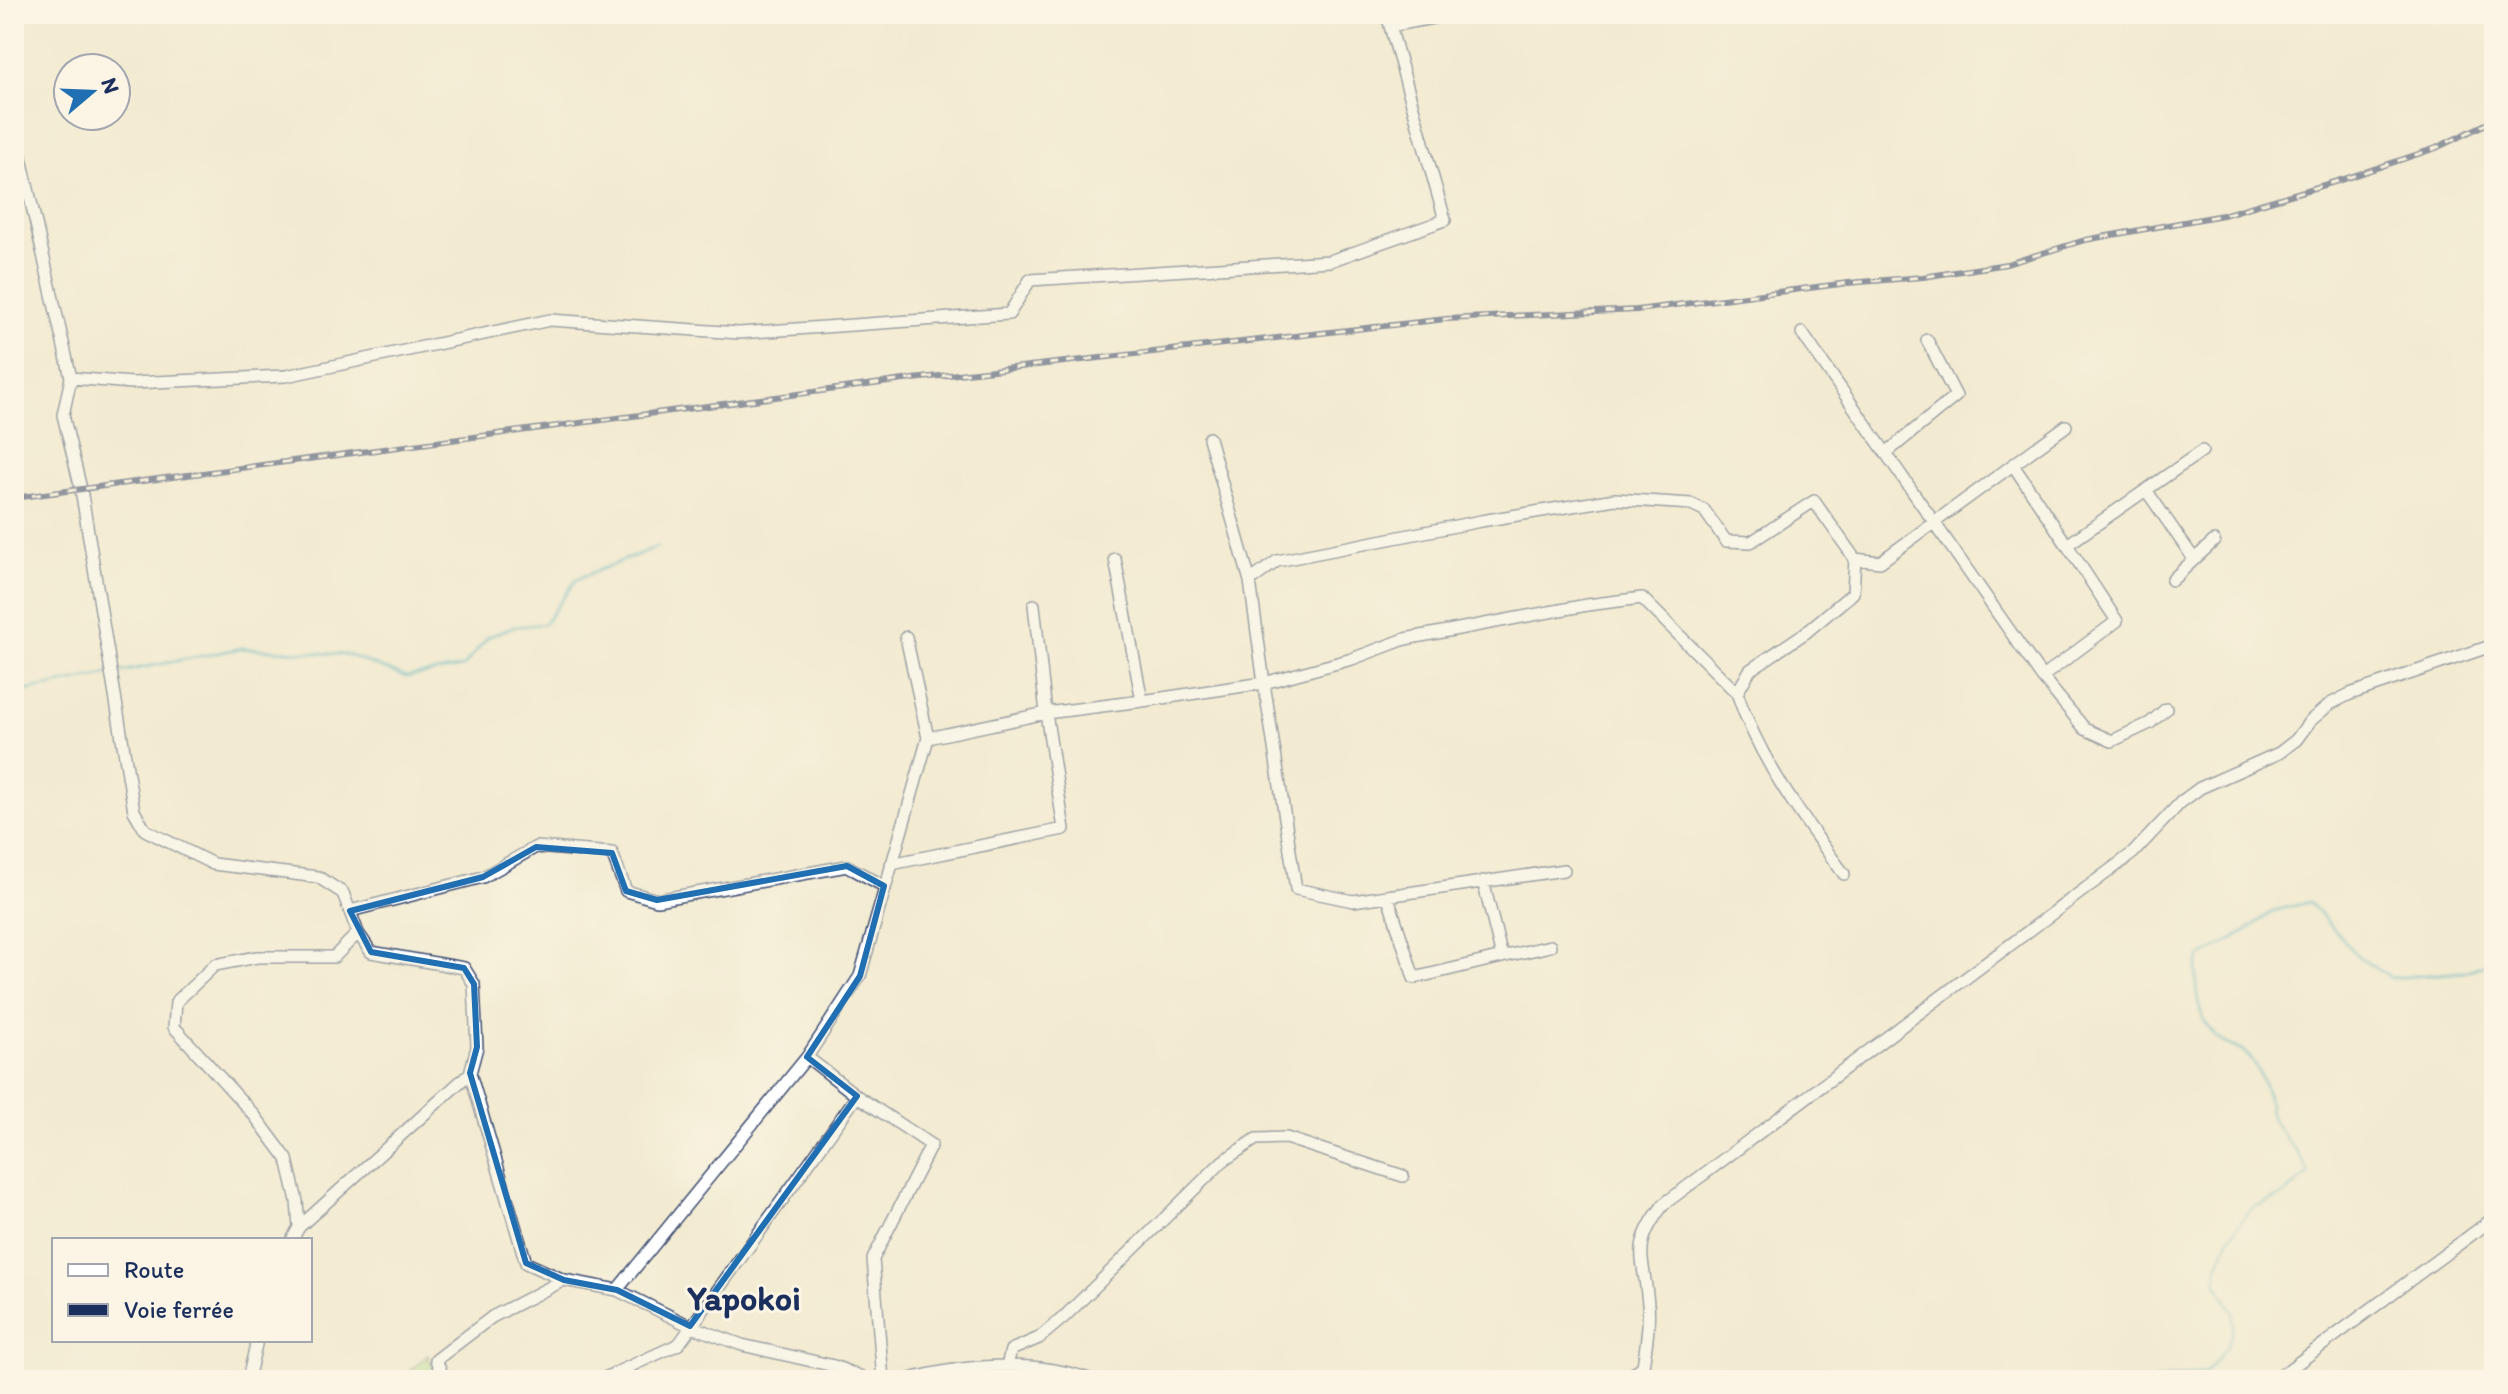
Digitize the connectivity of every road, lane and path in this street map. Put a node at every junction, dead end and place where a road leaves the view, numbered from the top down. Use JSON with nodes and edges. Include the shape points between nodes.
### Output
{"nodes":[{"id":1,"x":1454,"y":14,"type":"edge"},
{"id":2,"x":1388,"y":20,"type":"edge"},
{"id":3,"x":14,"y":127,"type":"edge"},
{"id":4,"x":1802,"y":333,"type":"dead end"},
{"id":5,"x":1927,"y":340,"type":"dead end"},
{"id":6,"x":71,"y":378,"type":"junction"},
{"id":7,"x":2066,"y":426,"type":"dead end"},
{"id":8,"x":1209,"y":438,"type":"dead end"},
{"id":9,"x":2202,"y":451,"type":"dead end"},
{"id":10,"x":1886,"y":453,"type":"junction"},
{"id":11,"x":2013,"y":465,"type":"junction"},
{"id":12,"x":2146,"y":490,"type":"junction"},
{"id":13,"x":1934,"y":522,"type":"junction"},
{"id":14,"x":2214,"y":541,"type":"dead end"},
{"id":15,"x":2067,"y":545,"type":"junction"},
{"id":16,"x":1115,"y":559,"type":"dead end"},
{"id":17,"x":1855,"y":559,"type":"junction"},
{"id":18,"x":2194,"y":559,"type":"junction"},
{"id":19,"x":2172,"y":580,"type":"dead end"},
{"id":20,"x":1250,"y":581,"type":"junction"},
{"id":21,"x":1034,"y":605,"type":"dead end"},
{"id":22,"x":906,"y":637,"type":"dead end"},
{"id":23,"x":2494,"y":645,"type":"edge"},
{"id":24,"x":2042,"y":677,"type":"junction"},
{"id":25,"x":1264,"y":683,"type":"junction"},
{"id":26,"x":1737,"y":693,"type":"junction"},
{"id":27,"x":1142,"y":701,"type":"junction"},
{"id":28,"x":2166,"y":709,"type":"dead end"},
{"id":29,"x":1046,"y":713,"type":"junction"},
{"id":30,"x":928,"y":738,"type":"junction"},
{"id":31,"x":891,"y":864,"type":"junction"},
{"id":32,"x":1564,"y":870,"type":"dead end"},
{"id":33,"x":1844,"y":874,"type":"dead end"},
{"id":34,"x":1483,"y":881,"type":"junction"},
{"id":35,"x":884,"y":886,"type":"junction"},
{"id":36,"x":1388,"y":897,"type":"junction"},
{"id":37,"x":350,"y":911,"type":"junction"},
{"id":38,"x":358,"y":933,"type":"junction"},
{"id":39,"x":1550,"y":946,"type":"dead end"},
{"id":40,"x":1502,"y":957,"type":"junction"},
{"id":41,"x":807,"y":1057,"type":"junction"},
{"id":42,"x":470,"y":1073,"type":"junction"},
{"id":43,"x":857,"y":1096,"type":"junction"},
{"id":44,"x":1403,"y":1176,"type":"dead end"},
{"id":45,"x":2494,"y":1218,"type":"edge"},
{"id":46,"x":299,"y":1227,"type":"junction"},
{"id":47,"x":293,"y":1238,"type":"edge"},
{"id":48,"x":564,"y":1280,"type":"junction"},
{"id":49,"x":617,"y":1290,"type":"junction"},
{"id":50,"x":690,"y":1326,"type":"junction"},
{"id":51,"x":257,"y":1342,"type":"edge"},
{"id":52,"x":1007,"y":1366,"type":"junction"},
{"id":53,"x":251,"y":1380,"type":"edge"},
{"id":54,"x":445,"y":1380,"type":"edge"},
{"id":55,"x":600,"y":1380,"type":"edge"},
{"id":56,"x":869,"y":1380,"type":"edge"},
{"id":57,"x":883,"y":1380,"type":"edge"},
{"id":58,"x":906,"y":1380,"type":"edge"},
{"id":59,"x":1092,"y":1380,"type":"edge"},
{"id":60,"x":1626,"y":1380,"type":"edge"},
{"id":61,"x":2275,"y":1380,"type":"edge"}],
"edges":[{"from":1,"to":2,"type":"street"},
{"from":2,"to":6,"type":"street","via":[[1445,220],[1330,261],[1030,280],[1009,314],[739,333],[550,320],[286,376],[132,383]]},
{"from":3,"to":6,"type":"street"},
{"from":4,"to":10,"type":"street"},
{"from":5,"to":10,"type":"street","via":[[1956,396]]},
{"from":6,"to":37,"type":"street","via":[[63,415],[81,489],[134,811],[145,830],[213,864],[318,877],[343,893]]},
{"from":7,"to":11,"type":"street"},
{"from":8,"to":20,"type":"street"},
{"from":9,"to":12,"type":"street"},
{"from":10,"to":13,"type":"street"},
{"from":11,"to":13,"type":"street"},
{"from":11,"to":15,"type":"street"},
{"from":12,"to":15,"type":"street"},
{"from":12,"to":18,"type":"street"},
{"from":13,"to":17,"type":"street","via":[[1880,562]]},
{"from":13,"to":24,"type":"street"},
{"from":14,"to":18,"type":"street"},
{"from":15,"to":24,"type":"street","via":[[2117,621]]},
{"from":16,"to":27,"type":"street"},
{"from":17,"to":20,"type":"street","via":[[1814,501],[1751,542],[1726,541],[1704,510],[1691,504],[1615,499],[1277,561]]},
{"from":17,"to":26,"type":"street","via":[[1853,593],[1750,670]]},
{"from":18,"to":19,"type":"street"},
{"from":20,"to":25,"type":"street"},
{"from":21,"to":29,"type":"street"},
{"from":22,"to":30,"type":"street"},
{"from":23,"to":60,"type":"street","via":[[2340,699],[2279,753],[2200,788],[2133,853],[1664,1204],[1645,1227],[1641,1251],[1649,1305],[1643,1366]]},
{"from":24,"to":28,"type":"street","via":[[2085,729],[2112,741]]},
{"from":25,"to":26,"type":"street","via":[[1405,639],[1642,598]]},
{"from":25,"to":27,"type":"street"},
{"from":25,"to":36,"type":"street","via":[[1296,889],[1353,901]]},
{"from":26,"to":33,"type":"street","via":[[1776,773]]},
{"from":27,"to":29,"type":"street"},
{"from":29,"to":30,"type":"street"},
{"from":29,"to":31,"type":"street","via":[[1064,829]]},
{"from":30,"to":31,"type":"street"},
{"from":31,"to":35,"type":"street"},
{"from":32,"to":34,"type":"street"},
{"from":34,"to":36,"type":"street"},
{"from":34,"to":40,"type":"street"},
{"from":35,"to":37,"type":"street","via":[[847,866],[657,900],[626,891],[612,853],[536,847],[483,877]]},
{"from":35,"to":41,"type":"street","via":[[860,976]]},
{"from":36,"to":40,"type":"street","via":[[1414,978]]},
{"from":37,"to":38,"type":"street"},
{"from":38,"to":42,"type":"street","via":[[371,952],[464,968],[474,984],[477,1047]]},
{"from":38,"to":46,"type":"street","via":[[334,957],[257,957],[215,965],[176,1002],[174,1027],[287,1159]]},
{"from":39,"to":40,"type":"street"},
{"from":41,"to":43,"type":"street"},
{"from":41,"to":49,"type":"street"},
{"from":42,"to":46,"type":"street"},
{"from":42,"to":48,"type":"street","via":[[526,1263]]},
{"from":43,"to":50,"type":"street"},
{"from":43,"to":57,"type":"street","via":[[931,1145],[873,1259]]},
{"from":44,"to":52,"type":"street","via":[[1286,1138],[1256,1139],[1223,1161],[1064,1317],[1039,1338],[1011,1350]]},
{"from":45,"to":61,"type":"street"},
{"from":46,"to":47,"type":"street"},
{"from":48,"to":49,"type":"street"},
{"from":48,"to":54,"type":"street","via":[[492,1317],[436,1360]]},
{"from":49,"to":50,"type":"street"},
{"from":50,"to":55,"type":"street","via":[[679,1344]]},
{"from":50,"to":56,"type":"street"},
{"from":51,"to":53,"type":"street"},
{"from":52,"to":58,"type":"street"},
{"from":52,"to":59,"type":"street","via":[[1042,1367]]}]}
